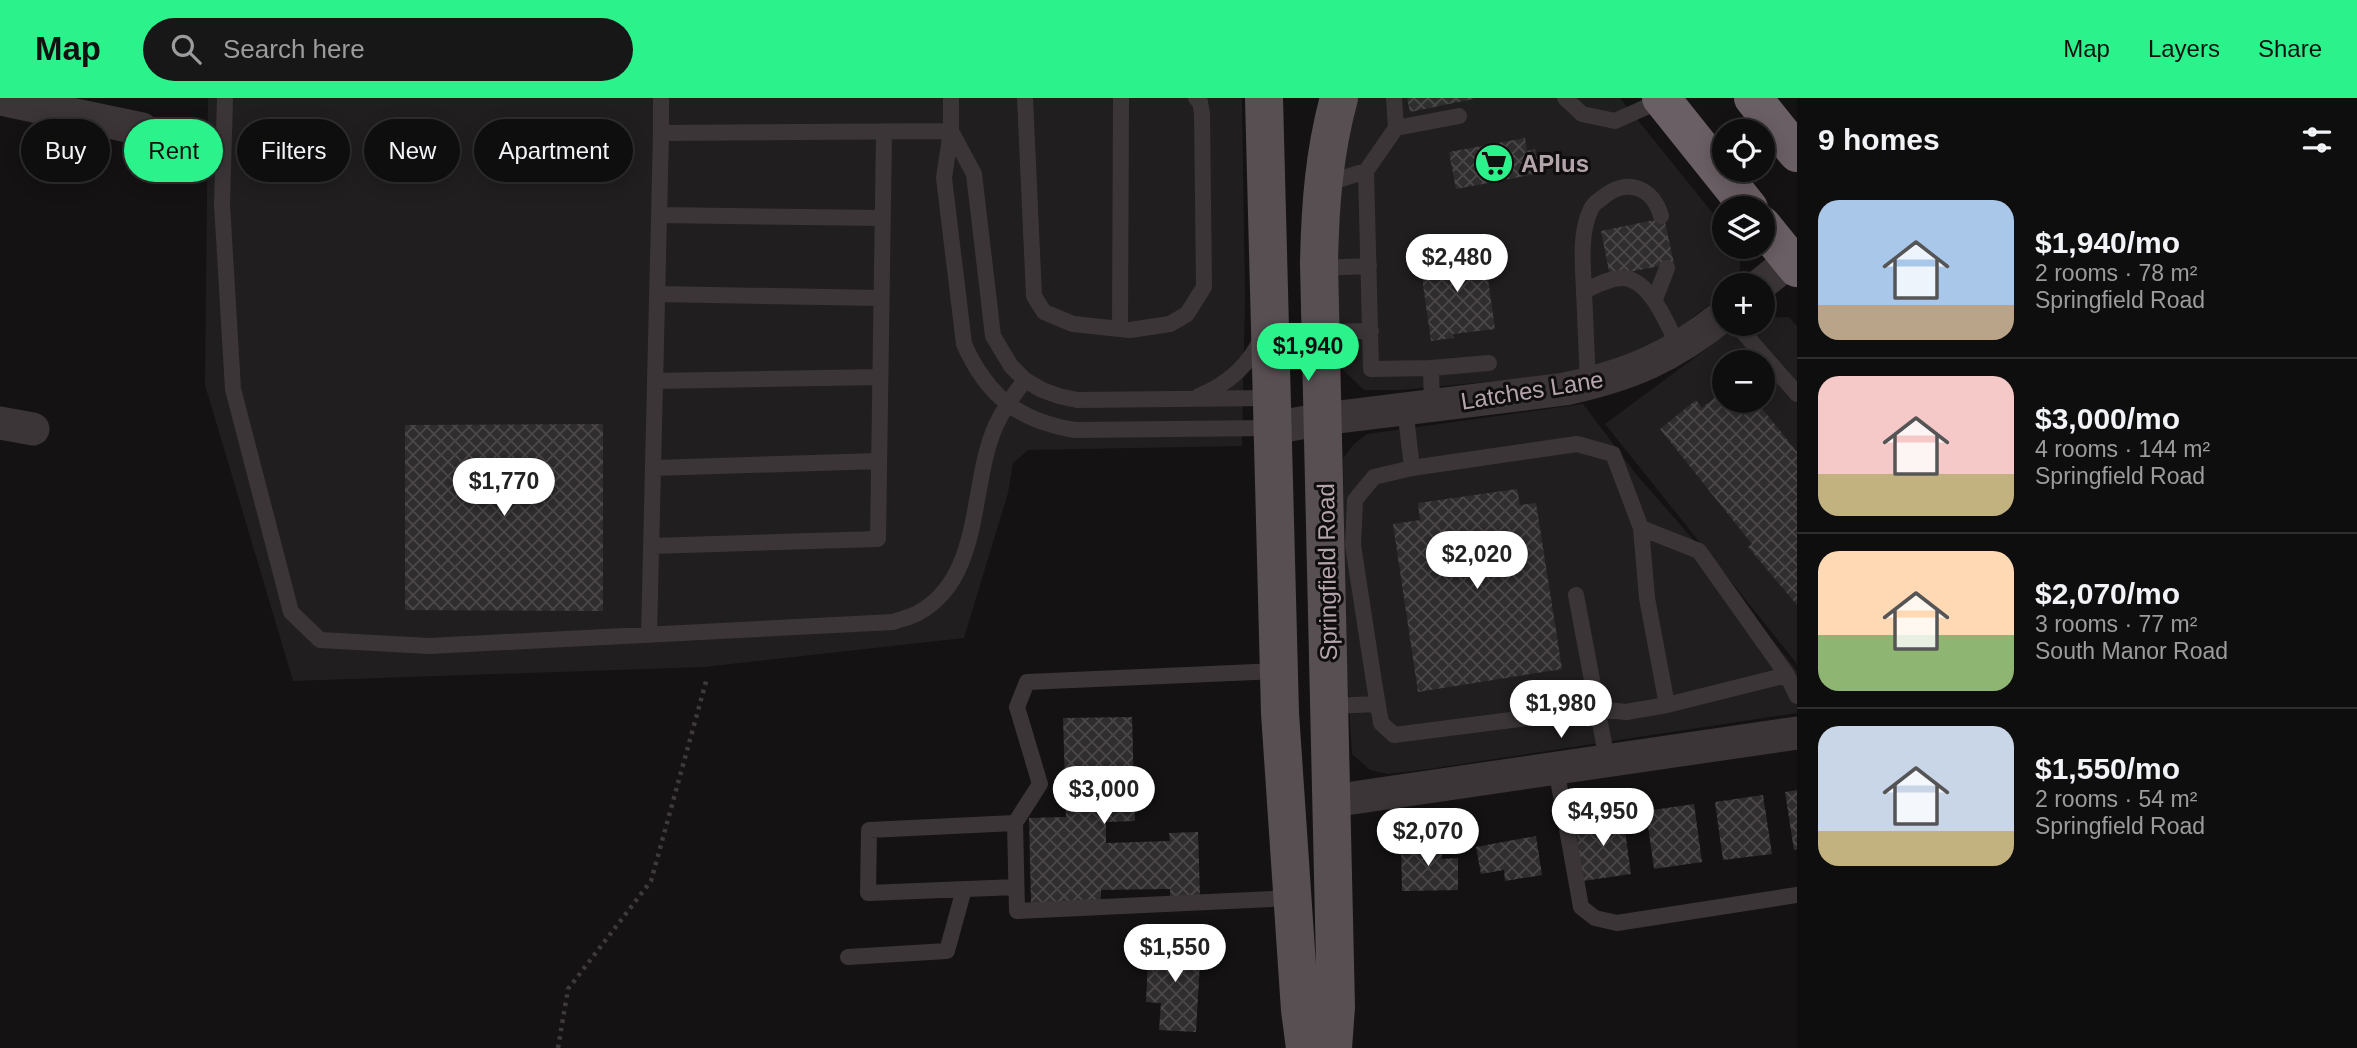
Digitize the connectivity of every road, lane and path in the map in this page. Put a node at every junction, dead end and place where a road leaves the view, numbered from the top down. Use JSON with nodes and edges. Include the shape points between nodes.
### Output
{"nodes":[{"id":1,"x":225,"y":98,"type":"edge"},
{"id":2,"x":661,"y":98,"type":"edge"},
{"id":3,"x":951,"y":98,"type":"edge"},
{"id":4,"x":1025,"y":98,"type":"edge"},
{"id":5,"x":1121,"y":98,"type":"edge"},
{"id":6,"x":1196,"y":98,"type":"edge"},
{"id":7,"x":1264,"y":98,"type":"edge"},
{"id":8,"x":1339,"y":98,"type":"edge"},
{"id":9,"x":1394,"y":98,"type":"edge"},
{"id":10,"x":1565,"y":98,"type":"edge"},
{"id":11,"x":1753,"y":98,"type":"edge"},
{"id":12,"x":0,"y":99,"type":"edge"},
{"id":13,"x":1661,"y":99,"type":"edge"},
{"id":14,"x":1459,"y":116,"type":"dead end"},
{"id":15,"x":124,"y":125,"type":"edge"},
{"id":16,"x":1396,"y":128,"type":"junction"},
{"id":17,"x":951,"y":131,"type":"junction"},
{"id":18,"x":884,"y":132,"type":"junction"},
{"id":19,"x":661,"y":133,"type":"junction"},
{"id":20,"x":1797,"y":153,"type":"edge"},
{"id":21,"x":1366,"y":171,"type":"junction"},
{"id":22,"x":1323,"y":185,"type":"junction"},
{"id":23,"x":1739,"y":196,"type":"edge"},
{"id":24,"x":659,"y":215,"type":"junction"},
{"id":25,"x":1661,"y":216,"type":"dead end"},
{"id":26,"x":883,"y":218,"type":"junction"},
{"id":27,"x":1775,"y":241,"type":"edge"},
{"id":28,"x":1794,"y":264,"type":"edge"},
{"id":29,"x":1369,"y":266,"type":"junction"},
{"id":30,"x":1319,"y":268,"type":"junction"},
{"id":31,"x":1667,"y":268,"type":"dead end"},
{"id":32,"x":1775,"y":276,"type":"edge"},
{"id":33,"x":1584,"y":291,"type":"junction"},
{"id":34,"x":657,"y":294,"type":"junction"},
{"id":35,"x":881,"y":298,"type":"junction"},
{"id":36,"x":1655,"y":299,"type":"junction"},
{"id":37,"x":1270,"y":318,"type":"junction"},
{"id":38,"x":1712,"y":324,"type":"edge"},
{"id":39,"x":1120,"y":330,"type":"junction"},
{"id":40,"x":1371,"y":331,"type":"junction"},
{"id":41,"x":1321,"y":332,"type":"junction"},
{"id":42,"x":1746,"y":336,"type":"edge"},
{"id":43,"x":1679,"y":348,"type":"junction"},
{"id":44,"x":1489,"y":363,"type":"dead end"},
{"id":45,"x":1431,"y":368,"type":"junction"},
{"id":46,"x":880,"y":377,"type":"junction"},
{"id":47,"x":1026,"y":380,"type":"junction"},
{"id":48,"x":655,"y":381,"type":"junction"},
{"id":49,"x":1588,"y":384,"type":"junction"},
{"id":50,"x":1797,"y":394,"type":"edge"},
{"id":51,"x":1194,"y":399,"type":"junction"},
{"id":52,"x":1007,"y":404,"type":"junction"},
{"id":53,"x":1418,"y":407,"type":"junction"},
{"id":54,"x":1272,"y":413,"type":"junction"},
{"id":55,"x":1323,"y":419,"type":"junction"},
{"id":56,"x":0,"y":423,"type":"edge"},
{"id":57,"x":33,"y":429,"type":"dead end"},
{"id":58,"x":879,"y":461,"type":"junction"},
{"id":59,"x":653,"y":468,"type":"junction"},
{"id":60,"x":1412,"y":468,"type":"junction"},
{"id":61,"x":1641,"y":528,"type":"junction"},
{"id":62,"x":1340,"y":545,"type":"junction"},
{"id":63,"x":651,"y":546,"type":"junction"},
{"id":64,"x":1576,"y":595,"type":"dead end"},
{"id":65,"x":649,"y":635,"type":"junction"},
{"id":66,"x":1279,"y":671,"type":"junction"},
{"id":67,"x":1787,"y":675,"type":"junction"},
{"id":68,"x":708,"y":678,"type":"dead end"},
{"id":69,"x":1797,"y":696,"type":"edge"},
{"id":70,"x":1378,"y":704,"type":"junction"},
{"id":71,"x":1667,"y":705,"type":"junction"},
{"id":72,"x":1331,"y":706,"type":"junction"},
{"id":73,"x":1598,"y":709,"type":"junction"},
{"id":74,"x":1797,"y":733,"type":"edge"},
{"id":75,"x":1607,"y":761,"type":"junction"},
{"id":76,"x":1556,"y":768,"type":"junction"},
{"id":77,"x":1332,"y":801,"type":"junction"},
{"id":78,"x":1015,"y":823,"type":"junction"},
{"id":79,"x":1016,"y":887,"type":"junction"},
{"id":80,"x":964,"y":889,"type":"junction"},
{"id":81,"x":1797,"y":895,"type":"edge"},
{"id":82,"x":1293,"y":898,"type":"junction"},
{"id":83,"x":848,"y":957,"type":"dead end"},
{"id":84,"x":558,"y":1048,"type":"edge"},
{"id":85,"x":1306,"y":1048,"type":"edge"},
{"id":86,"x":1333,"y":1048,"type":"edge"}],
"edges":[{"from":1,"to":65,"type":"lane","via":[[222,204],[233,389],[291,612],[320,640],[334,641],[429,646]]},
{"from":2,"to":19,"type":"lane"},
{"from":3,"to":17,"type":"lane"},
{"from":4,"to":39,"type":"lane","via":[[1034,296],[1044,312],[1073,324]]},
{"from":5,"to":39,"type":"lane"},
{"from":6,"to":39,"type":"lane","via":[[1202,114],[1204,287],[1187,314],[1170,324]]},
{"from":7,"to":37,"type":"main road","name":"Springfield Road"},
{"from":8,"to":22,"type":"main road","name":"Springfield Road"},
{"from":9,"to":16,"type":"lane"},
{"from":10,"to":13,"type":"lane","via":[[1581,114],[1615,121]]},
{"from":11,"to":20,"type":"highway"},
{"from":12,"to":15,"type":"street"},
{"from":13,"to":23,"type":"highway"},
{"from":14,"to":16,"type":"lane"},
{"from":16,"to":21,"type":"lane"},
{"from":17,"to":18,"type":"lane"},
{"from":17,"to":47,"type":"lane","via":[[974,174],[993,336],[1011,366]]},
{"from":17,"to":52,"type":"lane","via":[[944,178],[964,344],[974,367]]},
{"from":18,"to":19,"type":"lane"},
{"from":18,"to":26,"type":"lane"},
{"from":19,"to":24,"type":"lane"},
{"from":21,"to":22,"type":"lane"},
{"from":21,"to":29,"type":"lane"},
{"from":22,"to":30,"type":"main road","name":"Springfield Road"},
{"from":24,"to":26,"type":"lane"},
{"from":24,"to":34,"type":"lane"},
{"from":25,"to":33,"type":"lane","via":[[1658,204],[1637,187],[1609,191],[1592,206],[1583,232]]},
{"from":26,"to":35,"type":"lane"},
{"from":27,"to":28,"type":"highway"},
{"from":28,"to":32,"type":"street"},
{"from":29,"to":30,"type":"lane"},
{"from":29,"to":40,"type":"lane"},
{"from":30,"to":41,"type":"main road","name":"Springfield Road"},
{"from":31,"to":36,"type":"lane"},
{"from":33,"to":36,"type":"lane","via":[[1617,279],[1636,279]]},
{"from":33,"to":49,"type":"lane"},
{"from":34,"to":35,"type":"lane"},
{"from":34,"to":48,"type":"lane"},
{"from":35,"to":46,"type":"lane"},
{"from":36,"to":43,"type":"lane"},
{"from":37,"to":51,"type":"lane","via":[[1258,346],[1239,372]]},
{"from":37,"to":54,"type":"main road","name":"Springfield Road"},
{"from":38,"to":43,"type":"street","name":"Latches Lane"},
{"from":40,"to":41,"type":"lane"},
{"from":40,"to":45,"type":"lane","via":[[1371,369]]},
{"from":41,"to":55,"type":"main road","name":"Springfield Road"},
{"from":42,"to":50,"type":"lane"},
{"from":43,"to":49,"type":"street","name":"Latches Lane","via":[[1625,374]]},
{"from":44,"to":45,"type":"lane"},
{"from":45,"to":53,"type":"lane"},
{"from":46,"to":48,"type":"lane"},
{"from":46,"to":58,"type":"lane"},
{"from":47,"to":51,"type":"lane","via":[[1059,397],[1077,400]]},
{"from":47,"to":52,"type":"lane"},
{"from":48,"to":59,"type":"lane"},
{"from":49,"to":53,"type":"street","name":"Latches Lane"},
{"from":51,"to":54,"type":"lane"},
{"from":52,"to":54,"type":"lane","via":[[1028,418],[1075,430]]},
{"from":52,"to":65,"type":"lane","via":[[987,453],[964,557],[954,580],[918,613],[893,622]]},
{"from":53,"to":55,"type":"street","name":"Latches Lane"},
{"from":53,"to":60,"type":"lane"},
{"from":54,"to":55,"type":"street","name":"Latches Lane"},
{"from":54,"to":66,"type":"main road","name":"Springfield Road"},
{"from":55,"to":62,"type":"main road","name":"Springfield Road"},
{"from":56,"to":57,"type":"street"},
{"from":58,"to":59,"type":"lane"},
{"from":58,"to":63,"type":"lane","via":[[878,539]]},
{"from":59,"to":63,"type":"lane"},
{"from":60,"to":61,"type":"lane","via":[[1577,444],[1612,454]]},
{"from":60,"to":62,"type":"lane","via":[[1374,477],[1355,500]]},
{"from":61,"to":67,"type":"lane","via":[[1699,551]]},
{"from":61,"to":71,"type":"lane","via":[[1647,598]]},
{"from":62,"to":70,"type":"lane"},
{"from":62,"to":72,"type":"main road","name":"Springfield Road"},
{"from":63,"to":65,"type":"lane"},
{"from":64,"to":73,"type":"lane"},
{"from":66,"to":78,"type":"lane","via":[[1027,682],[1017,708],[1040,784]]},
{"from":66,"to":82,"type":"main road","name":"Springfield Road"},
{"from":67,"to":69,"type":"lane"},
{"from":67,"to":71,"type":"lane"},
{"from":68,"to":84,"type":"path","via":[[651,881],[568,989]]},
{"from":70,"to":72,"type":"lane"},
{"from":70,"to":73,"type":"lane","via":[[1381,723],[1394,735]]},
{"from":71,"to":73,"type":"lane","via":[[1626,712]]},
{"from":72,"to":77,"type":"main road","name":"Springfield Road"},
{"from":73,"to":75,"type":"lane"},
{"from":74,"to":75,"type":"street"},
{"from":75,"to":76,"type":"street"},
{"from":76,"to":77,"type":"street"},
{"from":76,"to":81,"type":"lane","via":[[1581,907],[1595,918],[1617,923]]},
{"from":77,"to":86,"type":"main road","name":"Springfield Road"},
{"from":78,"to":79,"type":"lane"},
{"from":78,"to":80,"type":"lane","via":[[869,830],[868,892]]},
{"from":79,"to":80,"type":"lane"},
{"from":79,"to":82,"type":"lane","via":[[1017,911]]},
{"from":80,"to":83,"type":"lane","via":[[947,951]]},
{"from":82,"to":85,"type":"main road","name":"Springfield Road"}]}
